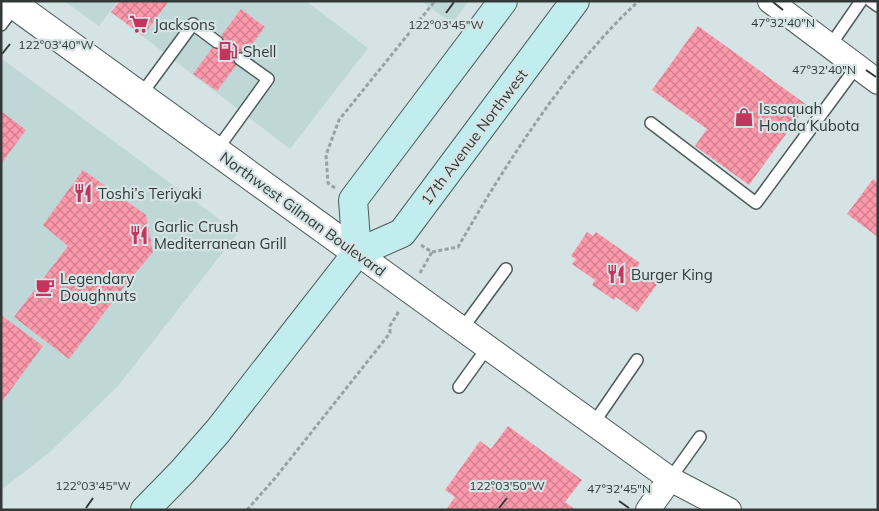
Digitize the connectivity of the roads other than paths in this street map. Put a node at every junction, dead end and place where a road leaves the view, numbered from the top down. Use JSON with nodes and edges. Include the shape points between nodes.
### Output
{"nodes":[{"id":1,"x":503,"y":1,"type":"edge"},
{"id":2,"x":575,"y":1,"type":"edge"},
{"id":3,"x":770,"y":1,"type":"edge"},
{"id":4,"x":861,"y":1,"type":"edge"},
{"id":5,"x":870,"y":1,"type":"edge"},
{"id":6,"x":878,"y":6,"type":"edge"},
{"id":7,"x":9,"y":11,"type":"edge"},
{"id":8,"x":217,"y":42,"type":"dead end"},
{"id":9,"x":830,"y":46,"type":"junction"},
{"id":10,"x":240,"y":60,"type":"dead end"},
{"id":11,"x":857,"y":66,"type":"junction"},
{"id":12,"x":878,"y":82,"type":"edge"},
{"id":13,"x":140,"y":96,"type":"junction"},
{"id":14,"x":651,"y":122,"type":"dead end"},
{"id":15,"x":216,"y":151,"type":"junction"},
{"id":16,"x":357,"y":253,"type":"junction"},
{"id":17,"x":506,"y":269,"type":"dead end"},
{"id":18,"x":462,"y":329,"type":"junction"},
{"id":19,"x":487,"y":348,"type":"junction"},
{"id":20,"x":637,"y":360,"type":"dead end"},
{"id":21,"x":459,"y":387,"type":"dead end"},
{"id":22,"x":593,"y":424,"type":"junction"},
{"id":23,"x":700,"y":437,"type":"dead end"},
{"id":24,"x":670,"y":480,"type":"junction"},
{"id":25,"x":145,"y":510,"type":"edge"},
{"id":26,"x":648,"y":510,"type":"edge"},
{"id":27,"x":698,"y":510,"type":"edge"},
{"id":28,"x":729,"y":510,"type":"edge"}],
"edges":[{"from":1,"to":16,"type":"main road","via":[[353,200]]},
{"from":2,"to":16,"type":"main road","name":"17th Avenue Northwest","via":[[402,233]]},
{"from":3,"to":9,"type":"street"},
{"from":4,"to":9,"type":"lane"},
{"from":5,"to":6,"type":"lane"},
{"from":7,"to":13,"type":"street","name":"Northwest Gilman Boulevard"},
{"from":8,"to":13,"type":"lane","via":[[193,24]]},
{"from":9,"to":11,"type":"street"},
{"from":10,"to":15,"type":"lane","via":[[268,79]]},
{"from":11,"to":12,"type":"street"},
{"from":11,"to":14,"type":"lane","via":[[756,203]]},
{"from":13,"to":15,"type":"street","name":"Northwest Gilman Boulevard"},
{"from":15,"to":16,"type":"street","name":"Northwest Gilman Boulevard"},
{"from":16,"to":18,"type":"street","name":"Northwest Gilman Boulevard"},
{"from":16,"to":25,"type":"main road","name":"17th Avenue Northwest","via":[[218,431]]},
{"from":17,"to":18,"type":"lane"},
{"from":18,"to":19,"type":"street","name":"Northwest Gilman Boulevard"},
{"from":19,"to":21,"type":"lane"},
{"from":19,"to":22,"type":"street","name":"Northwest Gilman Boulevard"},
{"from":20,"to":22,"type":"lane"},
{"from":22,"to":24,"type":"street","name":"Northwest Gilman Boulevard"},
{"from":23,"to":24,"type":"lane"},
{"from":24,"to":26,"type":"street"},
{"from":24,"to":27,"type":"street","name":"Northwest Gilman Boulevard"},
{"from":24,"to":28,"type":"street","name":"Northwest Gilman Boulevard"}]}
